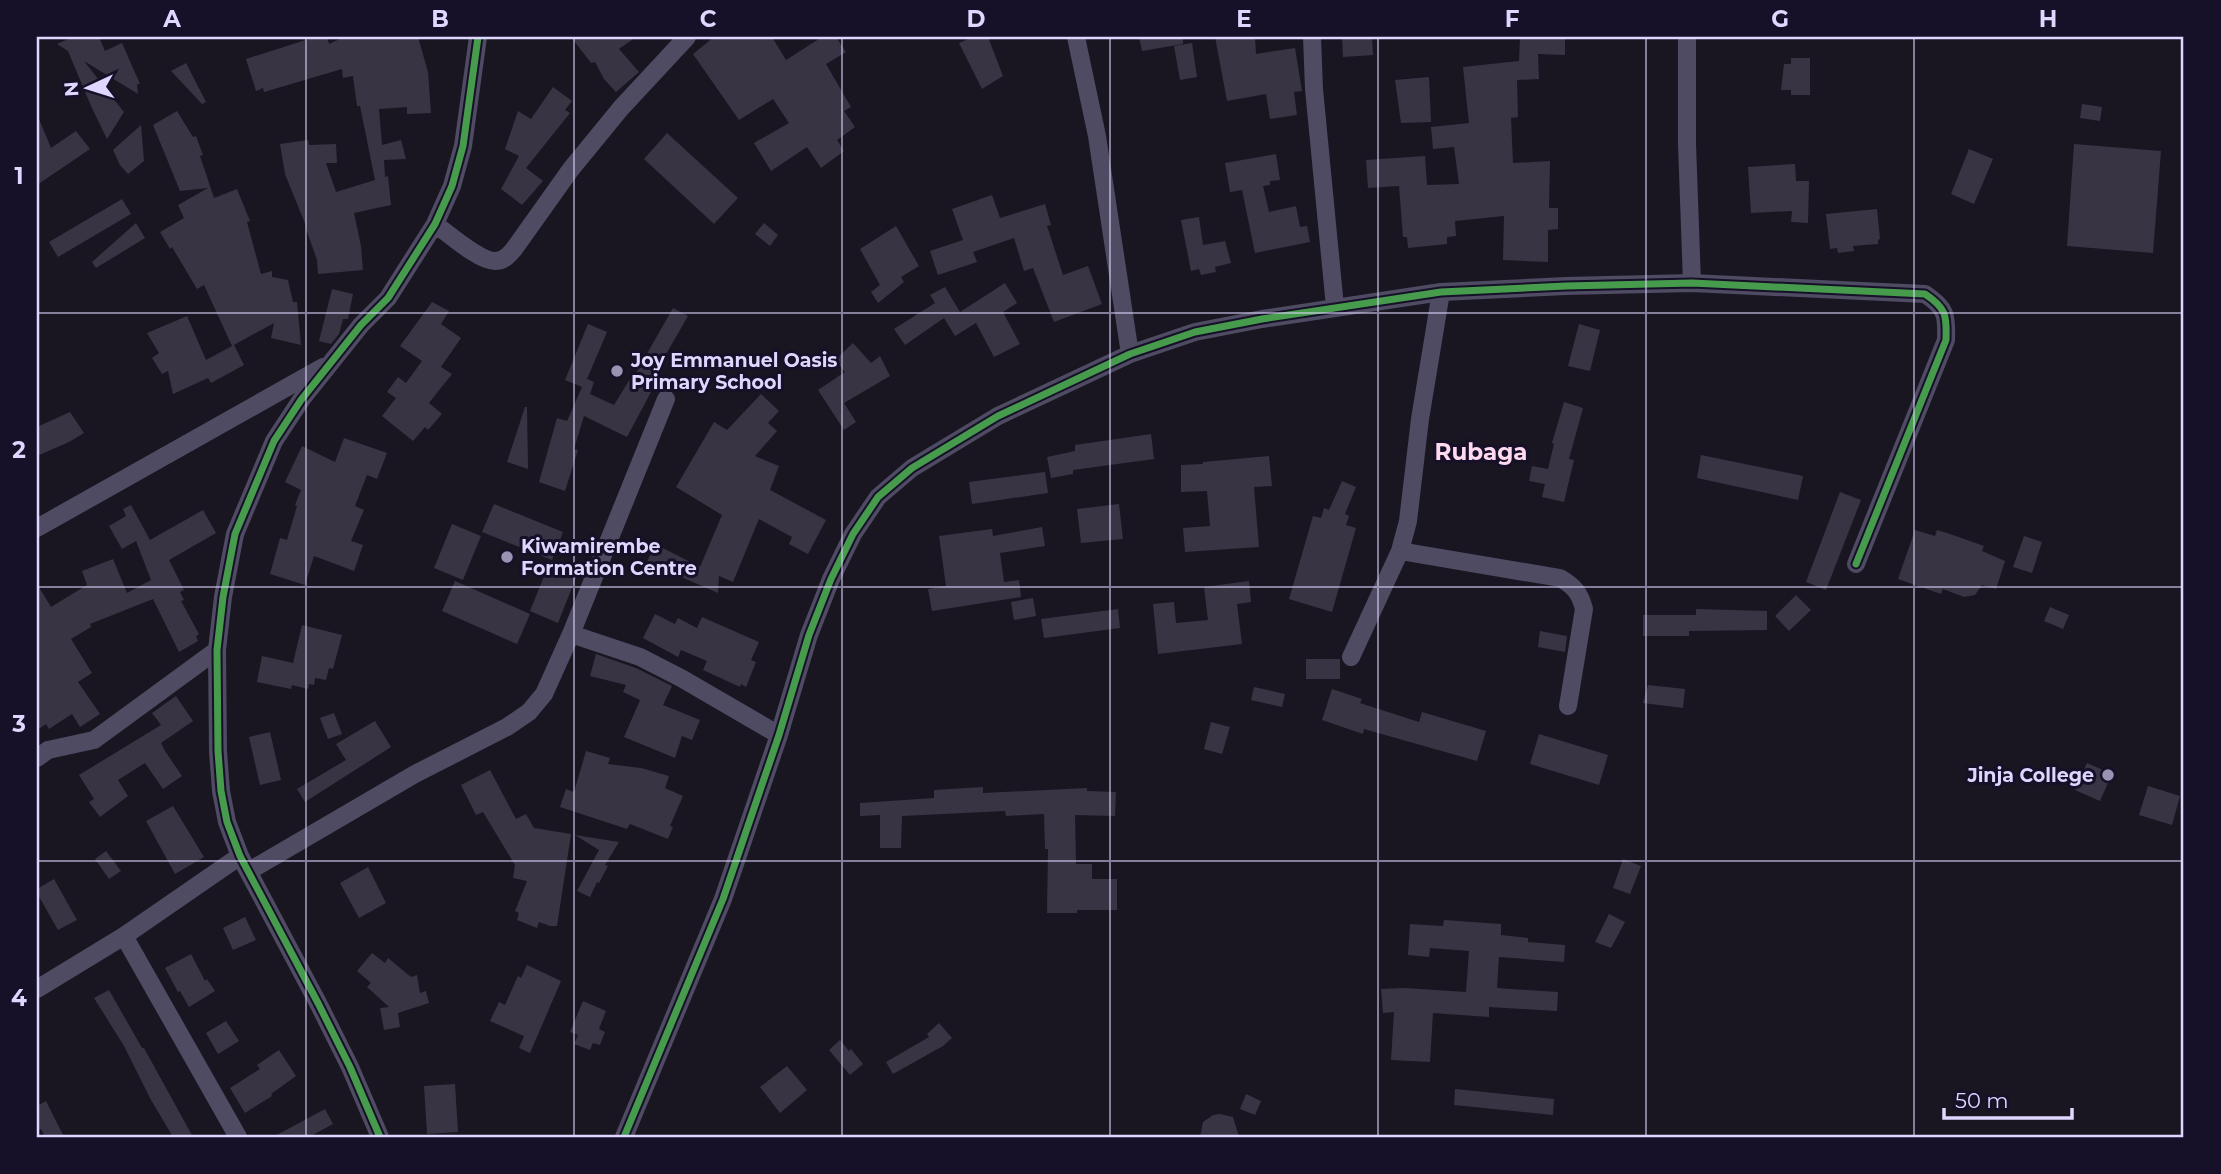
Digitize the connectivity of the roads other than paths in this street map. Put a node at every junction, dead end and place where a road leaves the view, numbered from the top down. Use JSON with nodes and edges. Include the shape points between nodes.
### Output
{"nodes":[{"id":1,"x":470,"y":37,"type":"edge"},
{"id":2,"x":478,"y":37,"type":"edge"},
{"id":3,"x":687,"y":37,"type":"edge"},
{"id":4,"x":1076,"y":37,"type":"edge"},
{"id":5,"x":1312,"y":37,"type":"edge"},
{"id":6,"x":1687,"y":37,"type":"edge"},
{"id":7,"x":474,"y":65,"type":"junction"},
{"id":8,"x":436,"y":224,"type":"junction"},
{"id":9,"x":1692,"y":283,"type":"junction"},
{"id":10,"x":1441,"y":292,"type":"junction"},
{"id":11,"x":1335,"y":307,"type":"junction"},
{"id":12,"x":1130,"y":354,"type":"junction"},
{"id":13,"x":333,"y":361,"type":"junction"},
{"id":14,"x":666,"y":399,"type":"dead end"},
{"id":15,"x":37,"y":528,"type":"edge"},
{"id":16,"x":1399,"y":551,"type":"junction"},
{"id":17,"x":1856,"y":564,"type":"dead end"},
{"id":18,"x":571,"y":634,"type":"junction"},
{"id":19,"x":217,"y":650,"type":"junction"},
{"id":20,"x":1351,"y":657,"type":"dead end"},
{"id":21,"x":1568,"y":706,"type":"dead end"},
{"id":22,"x":779,"y":735,"type":"junction"},
{"id":23,"x":37,"y":758,"type":"edge"},
{"id":24,"x":245,"y":864,"type":"junction"},
{"id":25,"x":124,"y":936,"type":"junction"},
{"id":26,"x":37,"y":989,"type":"edge"},
{"id":27,"x":238,"y":1137,"type":"edge"},
{"id":28,"x":380,"y":1137,"type":"edge"},
{"id":29,"x":624,"y":1137,"type":"edge"}],
"edges":[{"from":1,"to":7,"type":"street"},
{"from":2,"to":7,"type":"street"},
{"from":3,"to":8,"type":"street","via":[[621,108],[505,258],[483,258]]},
{"from":4,"to":12,"type":"street","via":[[1097,136]]},
{"from":5,"to":11,"type":"street"},
{"from":6,"to":9,"type":"street"},
{"from":7,"to":8,"type":"street","via":[[463,146]]},
{"from":8,"to":13,"type":"street","via":[[388,299]]},
{"from":9,"to":10,"type":"street"},
{"from":9,"to":17,"type":"street","via":[[1925,294],[1939,303],[1947,318],[1946,340]]},
{"from":10,"to":11,"type":"street"},
{"from":10,"to":16,"type":"street","via":[[1408,521]]},
{"from":11,"to":12,"type":"street","via":[[1195,332]]},
{"from":12,"to":22,"type":"street","via":[[998,416],[912,468],[878,498],[853,534],[831,579]]},
{"from":13,"to":15,"type":"street"},
{"from":13,"to":19,"type":"street","via":[[274,441],[253,487],[235,534]]},
{"from":14,"to":18,"type":"street"},
{"from":16,"to":20,"type":"street"},
{"from":16,"to":21,"type":"street","via":[[1560,578],[1572,584],[1584,609]]},
{"from":18,"to":22,"type":"street","via":[[640,657]]},
{"from":18,"to":24,"type":"street","via":[[544,694],[529,712]]},
{"from":19,"to":23,"type":"street","via":[[94,740],[55,748]]},
{"from":19,"to":24,"type":"street","via":[[221,791],[227,822]]},
{"from":22,"to":29,"type":"street","via":[[723,899]]},
{"from":24,"to":25,"type":"street"},
{"from":24,"to":28,"type":"street","via":[[334,1035]]},
{"from":25,"to":26,"type":"street"},
{"from":25,"to":27,"type":"street"}]}
